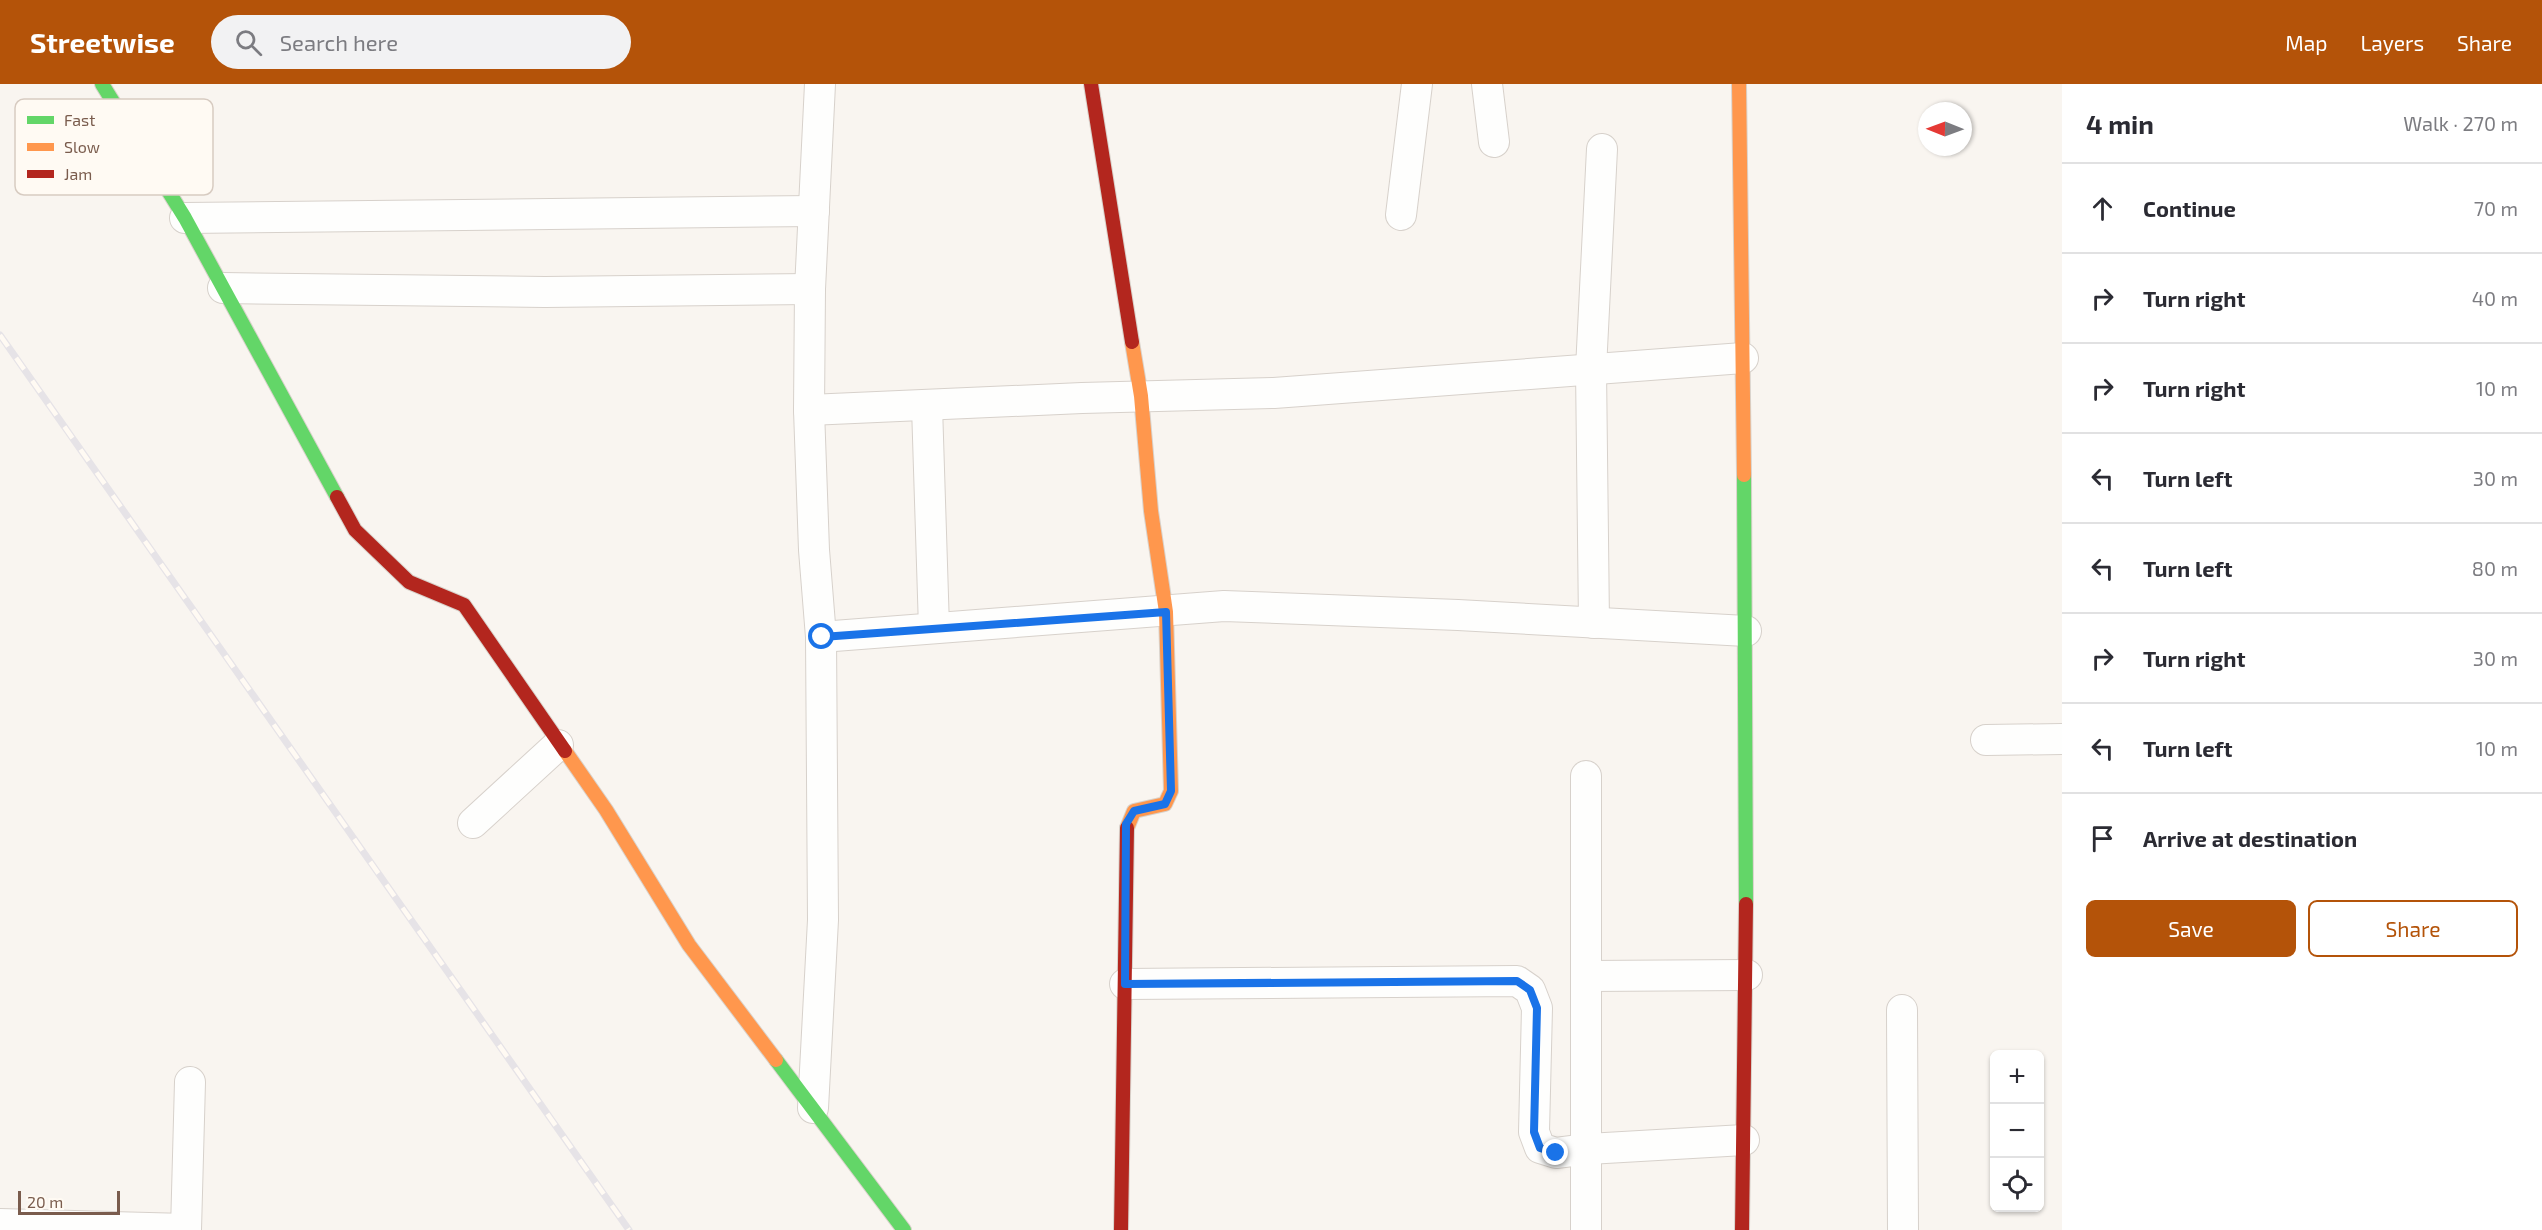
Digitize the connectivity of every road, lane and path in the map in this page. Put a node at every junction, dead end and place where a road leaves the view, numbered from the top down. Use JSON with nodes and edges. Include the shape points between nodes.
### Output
{"nodes":[{"id":1,"x":102,"y":84,"type":"edge"},
{"id":2,"x":820,"y":84,"type":"edge"},
{"id":3,"x":1091,"y":84,"type":"edge"},
{"id":4,"x":1417,"y":84,"type":"edge"},
{"id":5,"x":1487,"y":84,"type":"edge"},
{"id":6,"x":1739,"y":84,"type":"edge"},
{"id":7,"x":111,"y":99,"type":"edge"},
{"id":8,"x":1494,"y":142,"type":"dead end"},
{"id":9,"x":1602,"y":149,"type":"dead end"},
{"id":10,"x":171,"y":195,"type":"edge"},
{"id":11,"x":814,"y":210,"type":"junction"},
{"id":12,"x":1401,"y":215,"type":"dead end"},
{"id":13,"x":185,"y":218,"type":"junction"},
{"id":14,"x":223,"y":288,"type":"junction"},
{"id":15,"x":810,"y":289,"type":"junction"},
{"id":16,"x":1743,"y":358,"type":"junction"},
{"id":17,"x":1591,"y":369,"type":"junction"},
{"id":18,"x":1141,"y":396,"type":"junction"},
{"id":19,"x":927,"y":406,"type":"junction"},
{"id":20,"x":809,"y":410,"type":"junction"},
{"id":21,"x":1166,"y":612,"type":"junction"},
{"id":22,"x":1594,"y":623,"type":"junction"},
{"id":23,"x":934,"y":628,"type":"junction"},
{"id":24,"x":1746,"y":631,"type":"junction"},
{"id":25,"x":822,"y":637,"type":"junction"},
{"id":26,"x":2062,"y":739,"type":"edge"},
{"id":27,"x":1986,"y":740,"type":"dead end"},
{"id":28,"x":558,"y":745,"type":"junction"},
{"id":29,"x":1586,"y":776,"type":"dead end"},
{"id":30,"x":473,"y":823,"type":"dead end"},
{"id":31,"x":1747,"y":975,"type":"junction"},
{"id":32,"x":1587,"y":976,"type":"junction"},
{"id":33,"x":1125,"y":984,"type":"junction"},
{"id":34,"x":1902,"y":1010,"type":"dead end"},
{"id":35,"x":190,"y":1082,"type":"dead end"},
{"id":36,"x":813,"y":1108,"type":"junction"},
{"id":37,"x":1744,"y":1140,"type":"junction"},
{"id":38,"x":1588,"y":1149,"type":"junction"},
{"id":39,"x":0,"y":1224,"type":"edge"},
{"id":40,"x":186,"y":1230,"type":"edge"},
{"id":41,"x":904,"y":1230,"type":"edge"},
{"id":42,"x":1121,"y":1230,"type":"edge"},
{"id":43,"x":1586,"y":1230,"type":"edge"},
{"id":44,"x":1742,"y":1230,"type":"edge"},
{"id":45,"x":1903,"y":1230,"type":"edge"}],
"edges":[{"from":1,"to":7,"type":"street"},
{"from":2,"to":11,"type":"street"},
{"from":3,"to":18,"type":"street"},
{"from":4,"to":12,"type":"street"},
{"from":5,"to":8,"type":"street"},
{"from":6,"to":16,"type":"street"},
{"from":9,"to":17,"type":"street"},
{"from":10,"to":13,"type":"street"},
{"from":11,"to":13,"type":"street"},
{"from":11,"to":15,"type":"street"},
{"from":13,"to":14,"type":"street"},
{"from":14,"to":15,"type":"street","via":[[533,292]]},
{"from":14,"to":28,"type":"street","via":[[355,530],[409,582],[464,605]]},
{"from":15,"to":20,"type":"street"},
{"from":16,"to":17,"type":"street"},
{"from":16,"to":24,"type":"street"},
{"from":17,"to":18,"type":"street","via":[[1274,393]]},
{"from":17,"to":22,"type":"street"},
{"from":18,"to":19,"type":"street"},
{"from":18,"to":21,"type":"street","via":[[1151,511]]},
{"from":19,"to":20,"type":"street"},
{"from":19,"to":23,"type":"street"},
{"from":20,"to":25,"type":"street","via":[[814,550]]},
{"from":21,"to":22,"type":"street","via":[[1224,606]]},
{"from":21,"to":23,"type":"street"},
{"from":21,"to":33,"type":"street","via":[[1171,791],[1165,804],[1134,811],[1126,824]]},
{"from":22,"to":24,"type":"street"},
{"from":23,"to":25,"type":"street"},
{"from":24,"to":31,"type":"street"},
{"from":25,"to":36,"type":"street","via":[[823,920]]},
{"from":26,"to":27,"type":"street"},
{"from":28,"to":30,"type":"street"},
{"from":28,"to":36,"type":"street","via":[[606,810],[688,945]]},
{"from":29,"to":32,"type":"street"},
{"from":31,"to":32,"type":"street"},
{"from":31,"to":37,"type":"street"},
{"from":32,"to":38,"type":"street"},
{"from":33,"to":38,"type":"street","via":[[1517,981],[1530,990],[1537,1008],[1534,1132],[1540,1148],[1556,1153]]},
{"from":33,"to":42,"type":"street"},
{"from":34,"to":45,"type":"street"},
{"from":35,"to":40,"type":"street"},
{"from":36,"to":41,"type":"street"},
{"from":37,"to":38,"type":"street"},
{"from":37,"to":44,"type":"street"},
{"from":38,"to":43,"type":"street"},
{"from":39,"to":40,"type":"street"}]}
